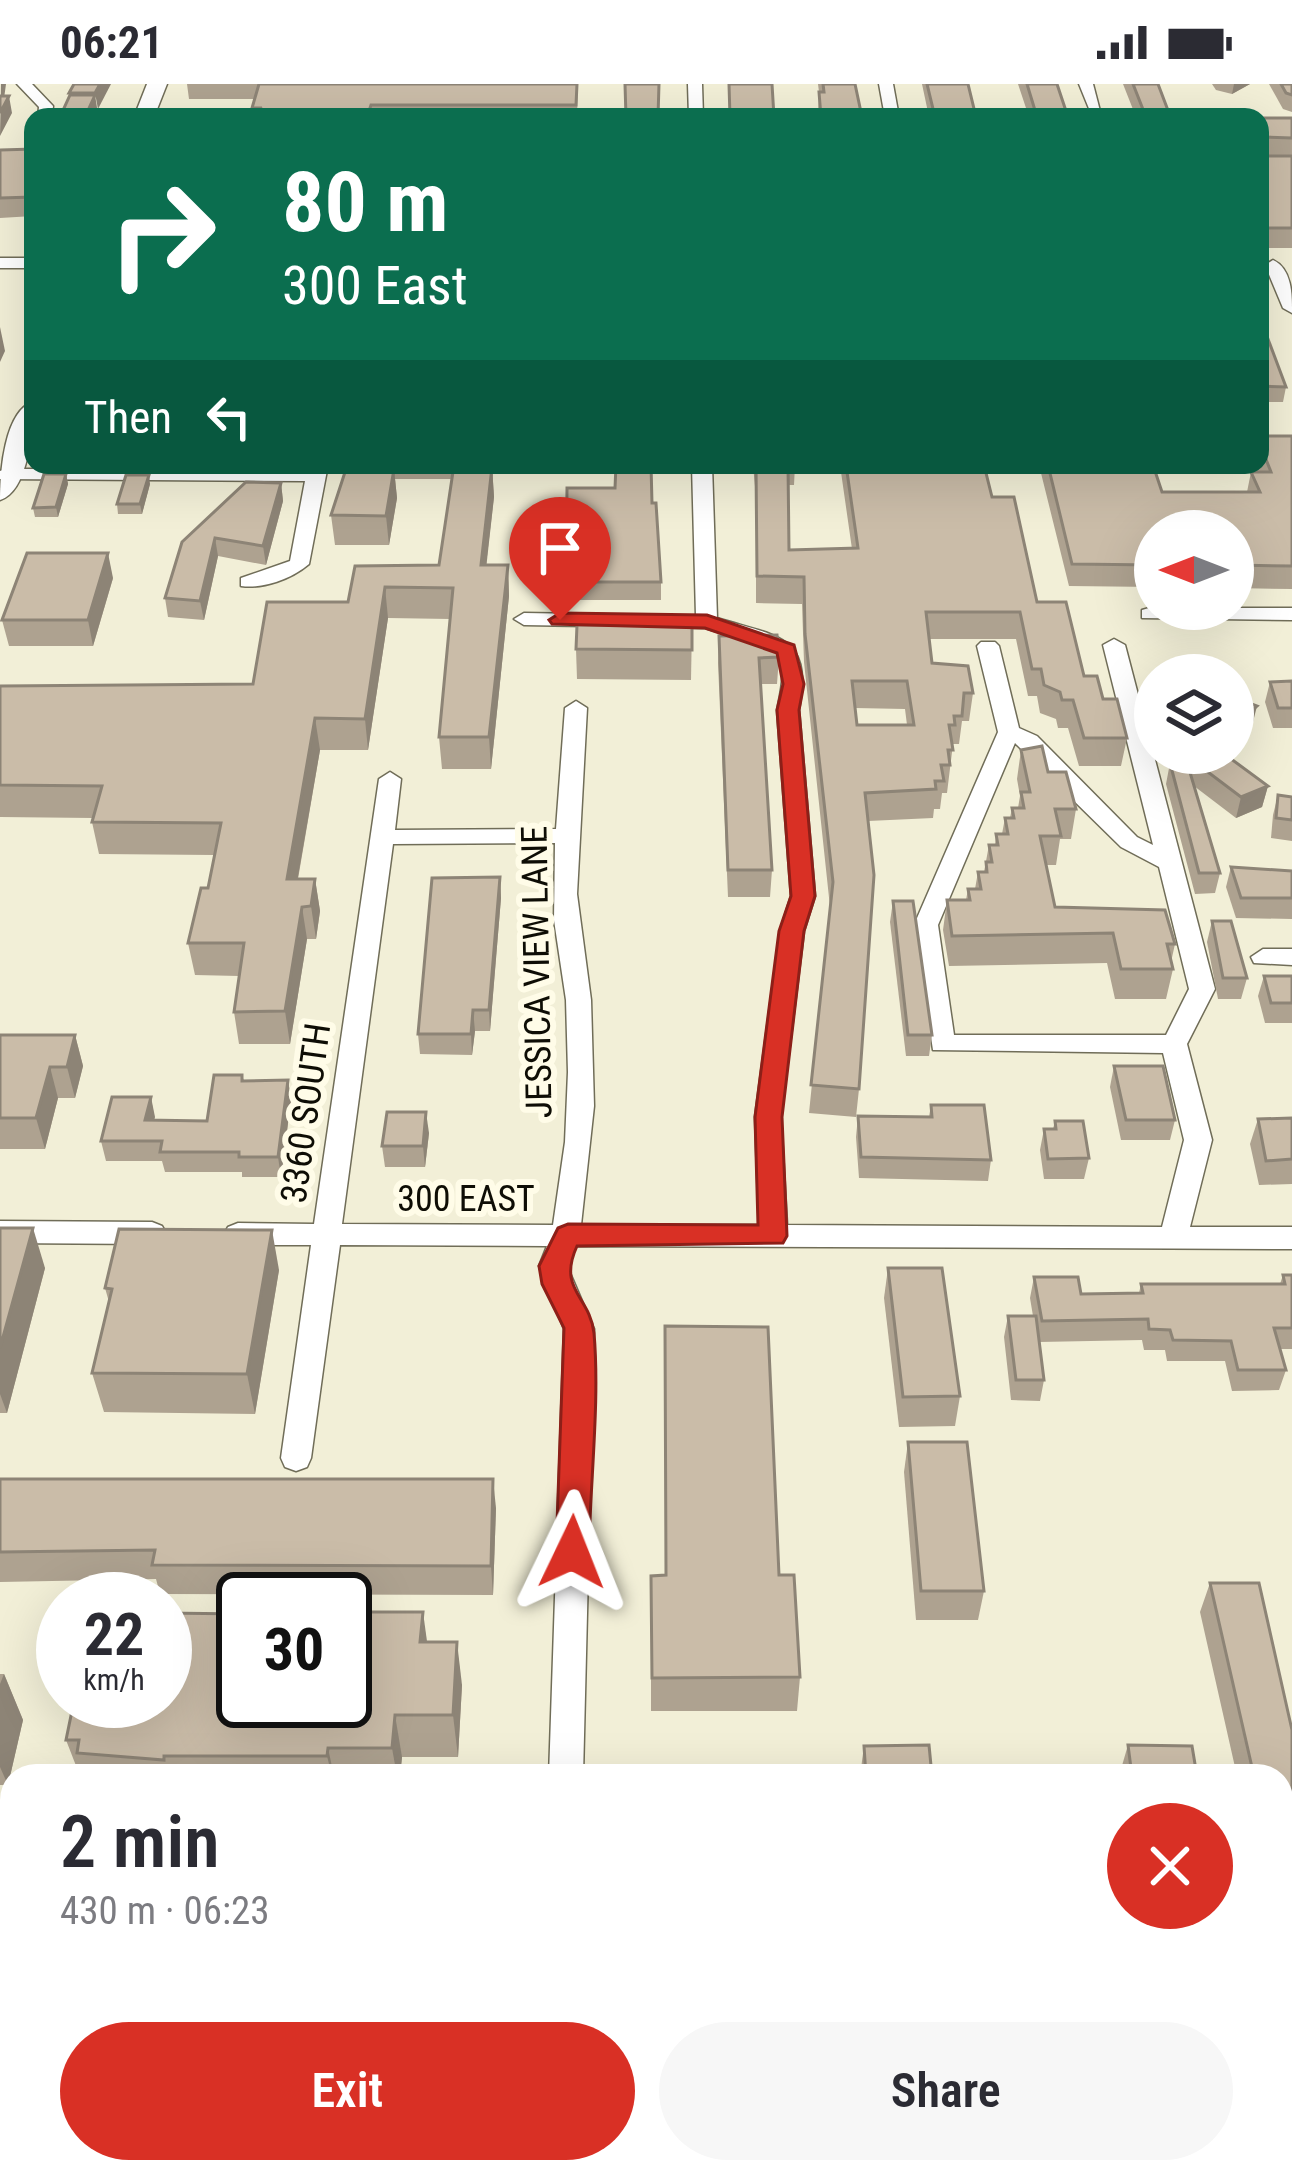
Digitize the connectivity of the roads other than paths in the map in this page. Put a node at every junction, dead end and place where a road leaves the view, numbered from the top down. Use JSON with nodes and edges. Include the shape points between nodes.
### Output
{"nodes":[{"id":1,"x":24,"y":84,"type":"edge"},
{"id":2,"x":1086,"y":84,"type":"edge"},
{"id":3,"x":46,"y":108,"type":"edge"},
{"id":4,"x":1095,"y":108,"type":"dead end"},
{"id":5,"x":1275,"y":265,"type":"edge"},
{"id":6,"x":1292,"y":308,"type":"edge"},
{"id":7,"x":24,"y":432,"type":"edge"},
{"id":8,"x":227,"y":474,"type":"edge"},
{"id":9,"x":316,"y":474,"type":"edge"},
{"id":10,"x":702,"y":474,"type":"edge"},
{"id":11,"x":3,"y":484,"type":"edge"},
{"id":12,"x":248,"y":582,"type":"dead end"},
{"id":13,"x":1254,"y":614,"type":"edge"},
{"id":14,"x":1292,"y":614,"type":"edge"},
{"id":15,"x":524,"y":619,"type":"dead end"},
{"id":16,"x":707,"y":622,"type":"junction"},
{"id":17,"x":1114,"y":645,"type":"dead end"},
{"id":18,"x":988,"y":646,"type":"dead end"},
{"id":19,"x":576,"y":708,"type":"dead end"},
{"id":20,"x":1009,"y":732,"type":"junction"},
{"id":21,"x":391,"y":779,"type":"dead end"},
{"id":22,"x":569,"y":836,"type":"junction"},
{"id":23,"x":382,"y":837,"type":"junction"},
{"id":24,"x":1170,"y":863,"type":"junction"},
{"id":25,"x":1263,"y":957,"type":"dead end"},
{"id":26,"x":1292,"y":957,"type":"edge"},
{"id":27,"x":1174,"y":1044,"type":"junction"},
{"id":28,"x":0,"y":1232,"type":"edge"},
{"id":29,"x":328,"y":1234,"type":"junction"},
{"id":30,"x":568,"y":1235,"type":"junction"},
{"id":31,"x":773,"y":1236,"type":"junction"},
{"id":32,"x":1173,"y":1238,"type":"junction"},
{"id":33,"x":1292,"y":1238,"type":"edge"},
{"id":34,"x":296,"y":1458,"type":"dead end"},
{"id":35,"x":566,"y":1764,"type":"edge"}],
"edges":[{"from":1,"to":3,"type":"street"},
{"from":2,"to":4,"type":"street"},
{"from":5,"to":6,"type":"street"},
{"from":7,"to":11,"type":"main road"},
{"from":8,"to":11,"type":"street"},
{"from":9,"to":12,"type":"street","via":[[299,564]]},
{"from":10,"to":16,"type":"street"},
{"from":13,"to":14,"type":"street"},
{"from":15,"to":16,"type":"street"},
{"from":16,"to":31,"type":"street","via":[[782,645],[794,684],[788,710],[803,896],[769,1117]]},
{"from":17,"to":24,"type":"street"},
{"from":18,"to":20,"type":"street"},
{"from":19,"to":22,"type":"street","name":"JESSICA VIEW LANE"},
{"from":20,"to":24,"type":"street","via":[[1029,741],[1129,842]]},
{"from":20,"to":27,"type":"street","via":[[926,925],[942,1043]]},
{"from":21,"to":23,"type":"street","name":"3360 SOUTH"},
{"from":22,"to":23,"type":"street"},
{"from":22,"to":30,"type":"street","name":"JESSICA VIEW LANE","via":[[567,924],[580,1015]]},
{"from":23,"to":29,"type":"street","name":"3360 SOUTH"},
{"from":24,"to":27,"type":"street","via":[[1202,989]]},
{"from":25,"to":26,"type":"street"},
{"from":27,"to":32,"type":"street","via":[[1198,1140]]},
{"from":28,"to":29,"type":"street","name":"300 EAST"},
{"from":29,"to":30,"type":"street","name":"300 EAST"},
{"from":29,"to":34,"type":"street","name":"3360 SOUTH"},
{"from":30,"to":31,"type":"street","name":"300 EAST"},
{"from":30,"to":35,"type":"street","name":"JESSICA VIEW LANE","via":[[554,1266],[579,1328]]},
{"from":31,"to":32,"type":"street","name":"300 EAST"},
{"from":32,"to":33,"type":"street","name":"300 EAST"}]}
